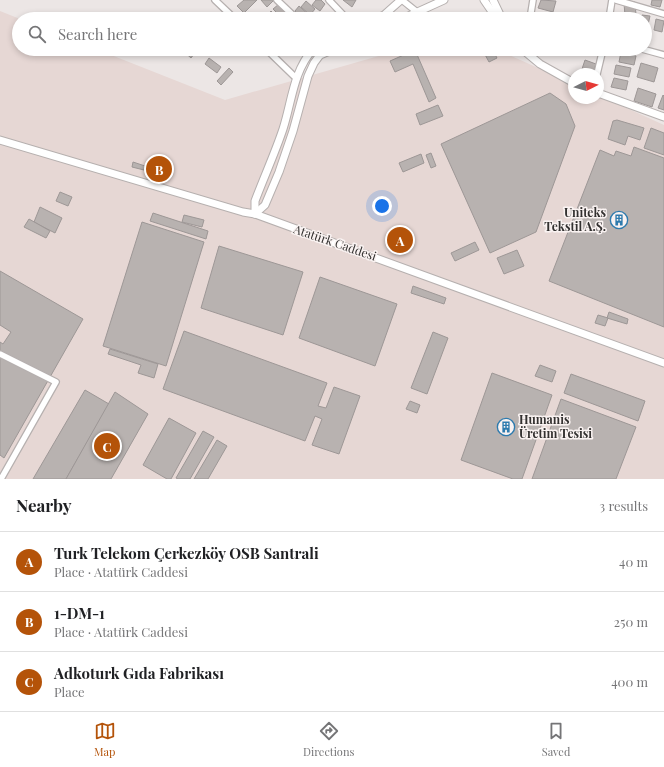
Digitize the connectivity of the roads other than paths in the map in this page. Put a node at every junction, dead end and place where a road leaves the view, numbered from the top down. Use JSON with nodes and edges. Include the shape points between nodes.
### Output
{"nodes":[{"id":1,"x":215,"y":0,"type":"edge"},
{"id":2,"x":277,"y":0,"type":"edge"},
{"id":3,"x":329,"y":0,"type":"edge"},
{"id":4,"x":401,"y":0,"type":"edge"},
{"id":5,"x":444,"y":0,"type":"edge"},
{"id":6,"x":484,"y":0,"type":"edge"},
{"id":7,"x":493,"y":0,"type":"edge"},
{"id":8,"x":533,"y":0,"type":"edge"},
{"id":9,"x":612,"y":0,"type":"edge"},
{"id":10,"x":616,"y":0,"type":"edge"},
{"id":11,"x":228,"y":12,"type":"edge"},
{"id":12,"x":288,"y":12,"type":"edge"},
{"id":13,"x":341,"y":12,"type":"edge"},
{"id":14,"x":387,"y":12,"type":"edge"},
{"id":15,"x":417,"y":12,"type":"joint"},
{"id":16,"x":492,"y":12,"type":"edge"},
{"id":17,"x":499,"y":12,"type":"edge"},
{"id":18,"x":531,"y":12,"type":"edge"},
{"id":19,"x":610,"y":12,"type":"edge"},
{"id":20,"x":664,"y":14,"type":"edge"},
{"id":21,"x":652,"y":52,"type":"edge"},
{"id":22,"x":664,"y":55,"type":"edge"},
{"id":23,"x":273,"y":56,"type":"edge"},
{"id":24,"x":307,"y":56,"type":"edge"},
{"id":25,"x":319,"y":56,"type":"edge"},
{"id":26,"x":531,"y":56,"type":"edge"},
{"id":27,"x":601,"y":56,"type":"edge"},
{"id":28,"x":598,"y":68,"type":"edge"},
{"id":29,"x":296,"y":78,"type":"junction"},
{"id":30,"x":568,"y":80,"type":"edge"},
{"id":31,"x":604,"y":95,"type":"edge"},
{"id":32,"x":664,"y":117,"type":"edge"},
{"id":33,"x":0,"y":140,"type":"edge"},
{"id":34,"x":255,"y":214,"type":"junction"},
{"id":35,"x":0,"y":354,"type":"edge"},
{"id":36,"x":664,"y":363,"type":"edge"},
{"id":37,"x":2,"y":479,"type":"edge"}],
"edges":[{"from":1,"to":11,"type":"street"},
{"from":2,"to":12,"type":"street"},
{"from":3,"to":13,"type":"street"},
{"from":4,"to":14,"type":"street"},
{"from":4,"to":15,"type":"street"},
{"from":5,"to":15,"type":"street"},
{"from":6,"to":16,"type":"street"},
{"from":7,"to":17,"type":"street"},
{"from":8,"to":18,"type":"street"},
{"from":9,"to":19,"type":"street"},
{"from":10,"to":20,"type":"street"},
{"from":21,"to":22,"type":"street"},
{"from":23,"to":29,"type":"street"},
{"from":24,"to":29,"type":"street"},
{"from":25,"to":34,"type":"street","via":[[308,76],[279,172],[265,205]]},
{"from":26,"to":30,"type":"street"},
{"from":27,"to":28,"type":"street"},
{"from":29,"to":34,"type":"street","via":[[283,128],[255,201]]},
{"from":31,"to":32,"type":"street"},
{"from":33,"to":34,"type":"street","name":"Atatürk Caddesi"},
{"from":34,"to":36,"type":"street","name":"Atatürk Caddesi"},
{"from":35,"to":37,"type":"street","via":[[56,382]]}]}
